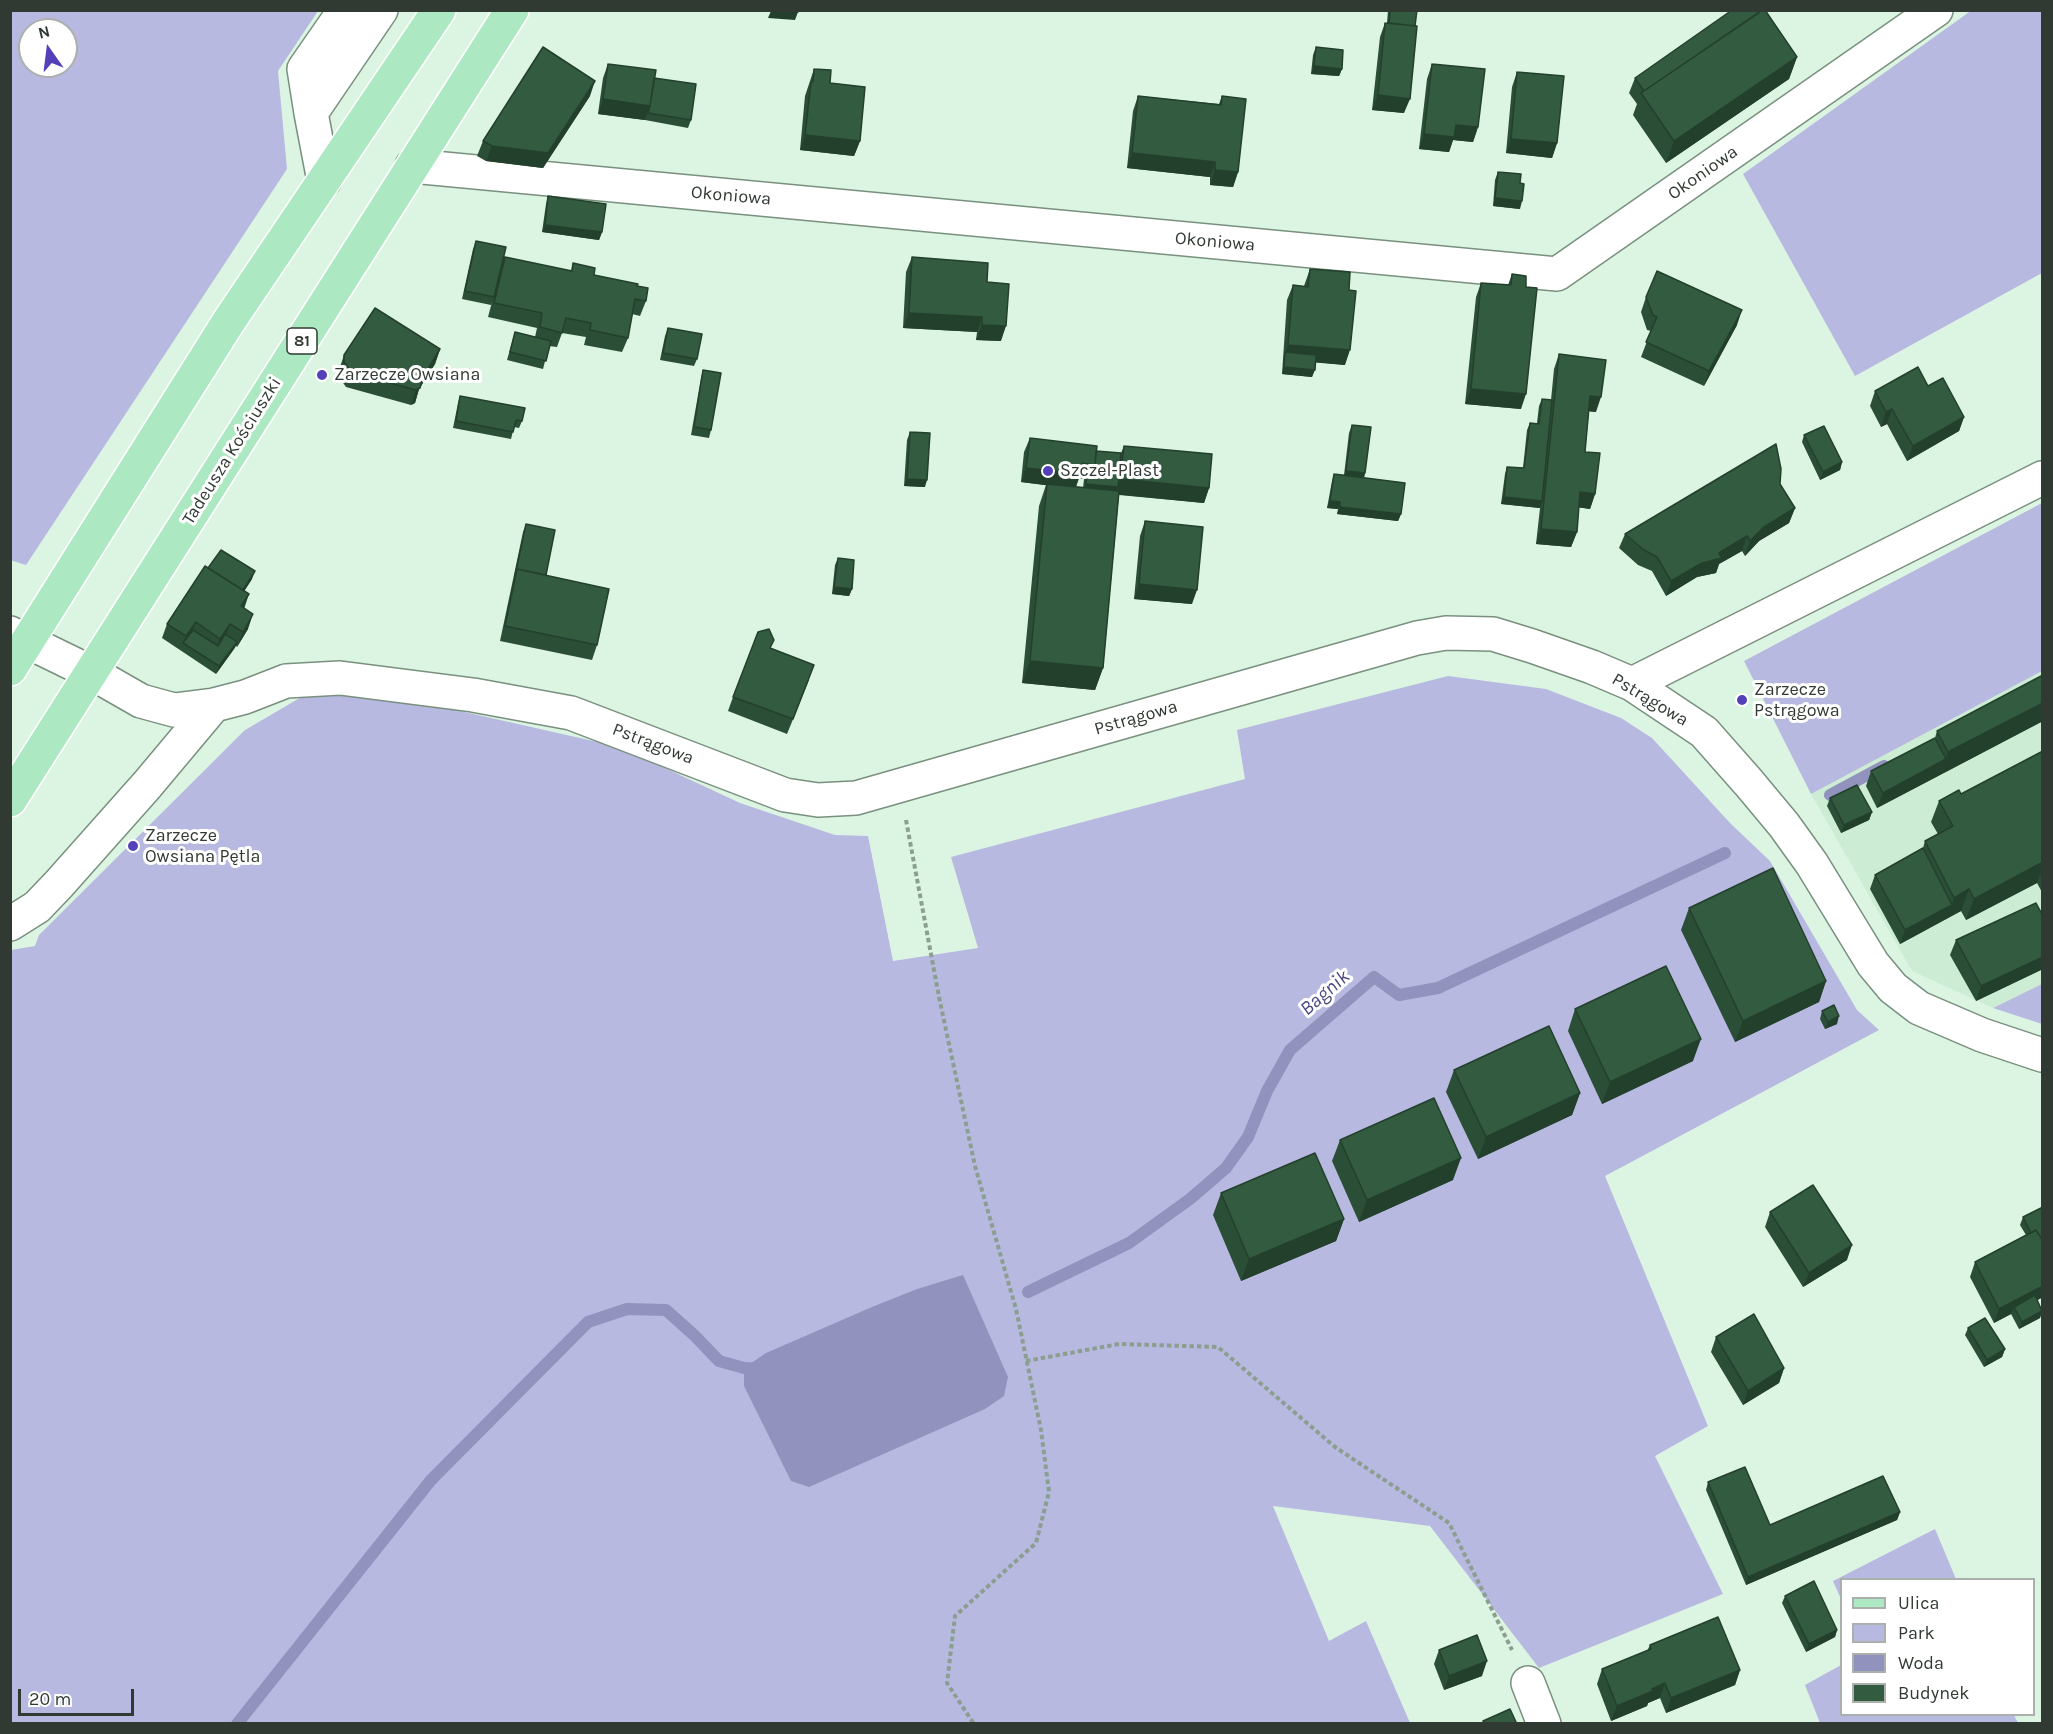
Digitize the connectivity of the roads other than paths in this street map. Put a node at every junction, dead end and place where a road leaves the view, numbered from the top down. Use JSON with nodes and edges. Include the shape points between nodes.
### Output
{"nodes":[{"id":1,"x":345,"y":10,"type":"edge"},
{"id":2,"x":381,"y":10,"type":"edge"},
{"id":3,"x":439,"y":10,"type":"edge"},
{"id":4,"x":512,"y":10,"type":"edge"},
{"id":5,"x":1936,"y":10,"type":"edge"},
{"id":6,"x":311,"y":113,"type":"junction"},
{"id":7,"x":412,"y":166,"type":"junction"},
{"id":8,"x":324,"y":181,"type":"junction"},
{"id":9,"x":2043,"y":478,"type":"edge"},
{"id":10,"x":20,"y":636,"type":"edge"},
{"id":11,"x":10,"y":669,"type":"edge"},
{"id":12,"x":92,"y":673,"type":"junction"},
{"id":13,"x":1632,"y":684,"type":"junction"},
{"id":14,"x":214,"y":705,"type":"junction"},
{"id":15,"x":10,"y":800,"type":"edge"},
{"id":16,"x":10,"y":924,"type":"edge"},
{"id":17,"x":2043,"y":1055,"type":"edge"},
{"id":18,"x":1528,"y":1683,"type":"road end"},
{"id":19,"x":1544,"y":1724,"type":"edge"}],
"edges":[{"from":1,"to":6,"type":"street","via":[[304,69]]},
{"from":2,"to":6,"type":"street"},
{"from":3,"to":8,"type":"main road"},
{"from":4,"to":7,"type":"main road","name":"Tadeusza Kościuszki","number":"81"},
{"from":5,"to":7,"type":"street","name":"Okoniowa","via":[[1557,274]]},
{"from":6,"to":8,"type":"street"},
{"from":7,"to":12,"type":"main road","name":"Tadeusza Kościuszki","number":"81"},
{"from":8,"to":10,"type":"main road"},
{"from":9,"to":13,"type":"street"},
{"from":10,"to":11,"type":"main road"},
{"from":10,"to":12,"type":"street","name":"Pstrągowa"},
{"from":12,"to":14,"type":"street","name":"Pstrągowa","via":[[141,701],[174,710]]},
{"from":12,"to":15,"type":"main road","name":"Tadeusza Kościuszki","number":"81"},
{"from":13,"to":14,"type":"street","name":"Pstrągowa","via":[[1492,634],[1446,633],[856,798],[818,800],[785,795],[571,713],[473,695],[340,678],[286,681]]},
{"from":13,"to":17,"type":"street","name":"Pstrągowa","via":[[1704,732],[1749,783],[1812,864],[1873,964],[1893,988],[1919,1008]]},
{"from":14,"to":16,"type":"street","via":[[59,884],[37,907]]},
{"from":18,"to":19,"type":"street"}]}
